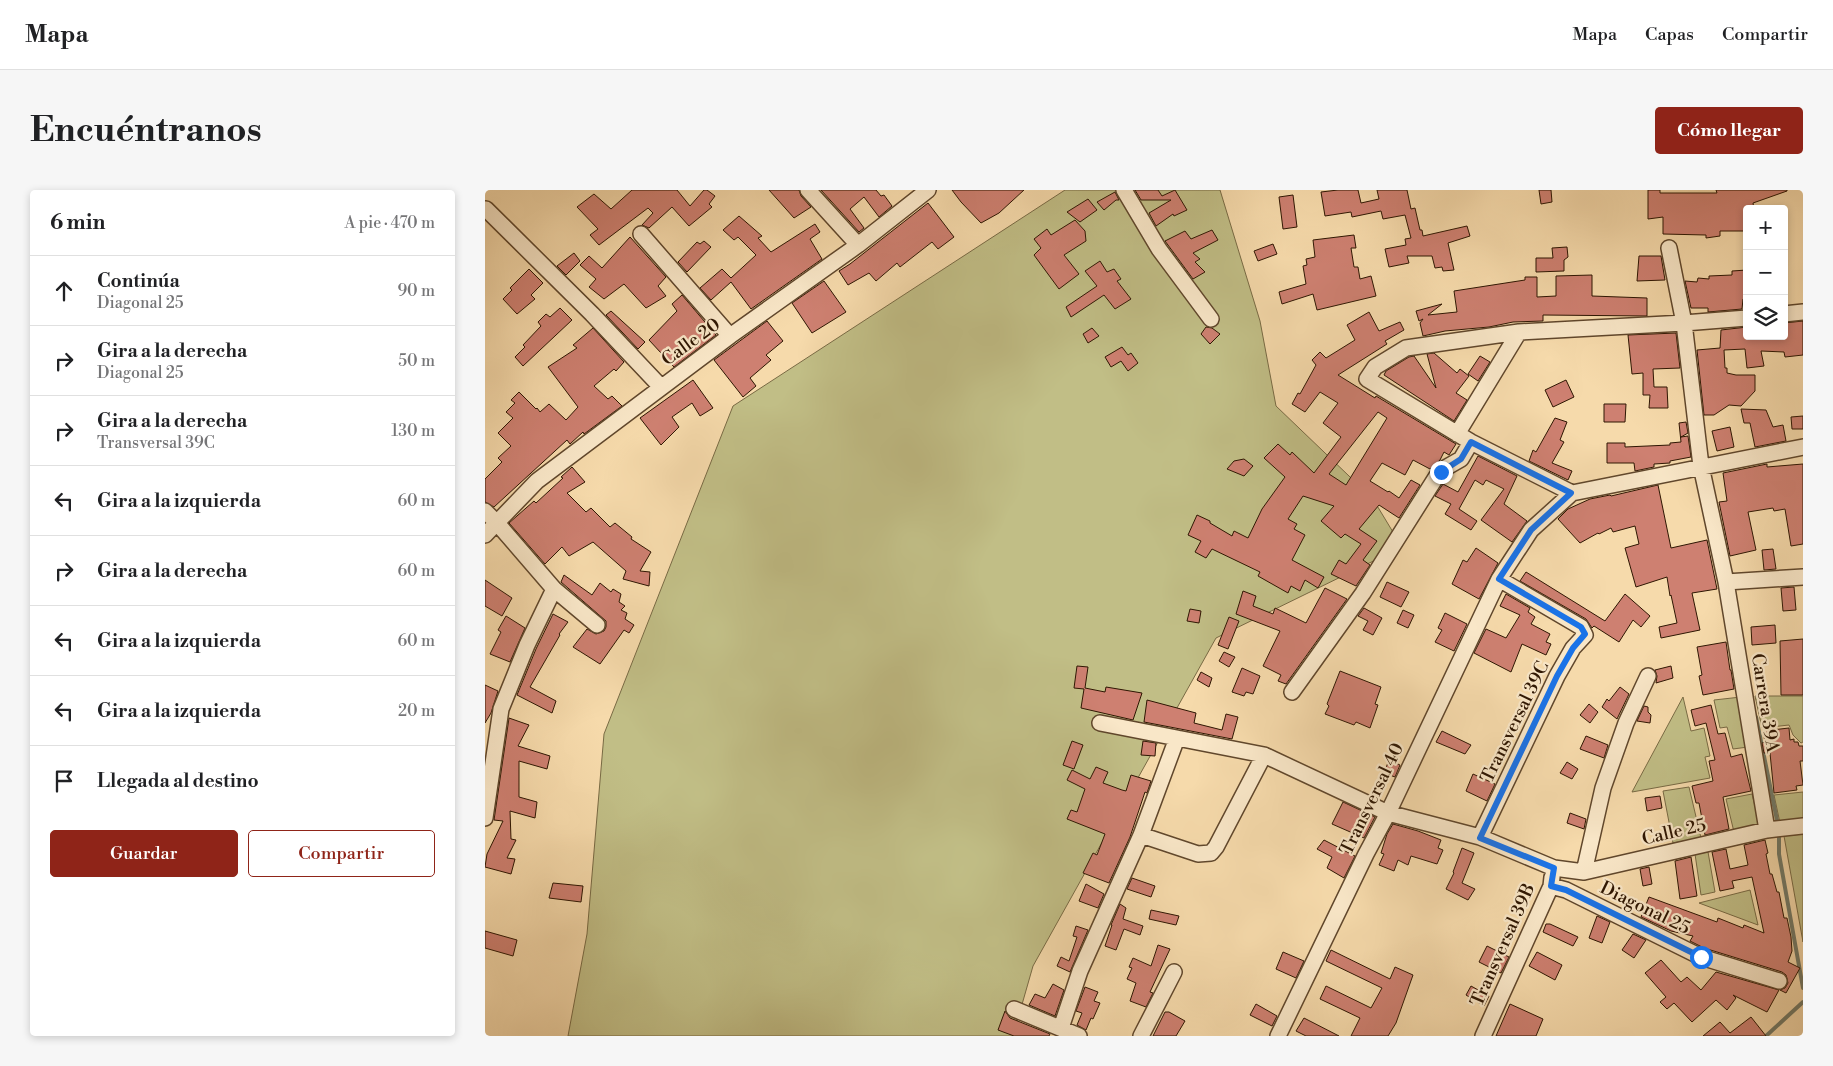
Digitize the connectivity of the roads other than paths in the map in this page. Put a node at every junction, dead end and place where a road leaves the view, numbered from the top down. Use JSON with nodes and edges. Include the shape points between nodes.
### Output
{"nodes":[{"id":1,"x":809,"y":190,"type":"edge"},
{"id":2,"x":928,"y":190,"type":"edge"},
{"id":3,"x":1124,"y":190,"type":"edge"},
{"id":4,"x":486,"y":209,"type":"edge"},
{"id":5,"x":641,"y":234,"type":"dead end"},
{"id":6,"x":858,"y":245,"type":"junction"},
{"id":7,"x":1669,"y":248,"type":"dead end"},
{"id":8,"x":1803,"y":312,"type":"edge"},
{"id":9,"x":1788,"y":314,"type":"edge"},
{"id":10,"x":1743,"y":318,"type":"edge"},
{"id":11,"x":1211,"y":319,"type":"dead end"},
{"id":12,"x":1684,"y":323,"type":"junction"},
{"id":13,"x":1519,"y":332,"type":"junction"},
{"id":14,"x":730,"y":336,"type":"junction"},
{"id":15,"x":661,"y":387,"type":"junction"},
{"id":16,"x":1457,"y":434,"type":"junction"},
{"id":17,"x":1471,"y":442,"type":"junction"},
{"id":18,"x":1803,"y":447,"type":"edge"},
{"id":19,"x":1701,"y":466,"type":"junction"},
{"id":20,"x":1571,"y":493,"type":"junction"},
{"id":21,"x":485,"y":511,"type":"edge"},
{"id":22,"x":497,"y":522,"type":"junction"},
{"id":23,"x":485,"y":536,"type":"edge"},
{"id":24,"x":1803,"y":577,"type":"edge"},
{"id":25,"x":1499,"y":579,"type":"junction"},
{"id":26,"x":1726,"y":582,"type":"junction"},
{"id":27,"x":554,"y":589,"type":"junction"},
{"id":28,"x":597,"y":625,"type":"dead end"},
{"id":29,"x":1648,"y":676,"type":"dead end"},
{"id":30,"x":1292,"y":692,"type":"dead end"},
{"id":31,"x":1100,"y":723,"type":"dead end"},
{"id":32,"x":1177,"y":738,"type":"junction"},
{"id":33,"x":1264,"y":755,"type":"junction"},
{"id":34,"x":1388,"y":813,"type":"junction"},
{"id":35,"x":485,"y":818,"type":"edge"},
{"id":36,"x":1803,"y":826,"type":"edge"},
{"id":37,"x":1775,"y":829,"type":"junction"},
{"id":38,"x":1141,"y":835,"type":"junction"},
{"id":39,"x":1480,"y":838,"type":"junction"},
{"id":40,"x":1554,"y":868,"type":"junction"},
{"id":41,"x":1584,"y":872,"type":"junction"},
{"id":42,"x":1551,"y":886,"type":"junction"},
{"id":43,"x":1174,"y":972,"type":"dead end"},
{"id":44,"x":1779,"y":982,"type":"dead end"},
{"id":45,"x":1015,"y":1009,"type":"dead end"},
{"id":46,"x":1061,"y":1028,"type":"junction"},
{"id":47,"x":1079,"y":1036,"type":"edge"},
{"id":48,"x":1141,"y":1036,"type":"edge"},
{"id":49,"x":1278,"y":1036,"type":"edge"},
{"id":50,"x":1483,"y":1036,"type":"edge"}],
"edges":[{"from":1,"to":6,"type":"street"},
{"from":2,"to":6,"type":"street","name":"Calle 20"},
{"from":3,"to":11,"type":"street","via":[[1159,249]]},
{"from":4,"to":15,"type":"street"},
{"from":5,"to":14,"type":"street"},
{"from":6,"to":14,"type":"street","name":"Calle 20"},
{"from":7,"to":12,"type":"street","name":"Carrera 39A"},
{"from":8,"to":9,"type":"street"},
{"from":10,"to":12,"type":"street"},
{"from":12,"to":13,"type":"street"},
{"from":12,"to":19,"type":"street","name":"Carrera 39A"},
{"from":13,"to":16,"type":"street"},
{"from":13,"to":16,"type":"street","via":[[1406,348],[1375,367],[1367,379]]},
{"from":14,"to":15,"type":"street","name":"Calle 20"},
{"from":15,"to":22,"type":"street","name":"Calle 20","via":[[537,481]]},
{"from":16,"to":17,"type":"street"},
{"from":17,"to":20,"type":"street"},
{"from":17,"to":30,"type":"street","via":[[1461,459],[1441,472],[1363,593]]},
{"from":18,"to":19,"type":"street"},
{"from":19,"to":20,"type":"street"},
{"from":19,"to":26,"type":"street","name":"Carrera 39A"},
{"from":20,"to":25,"type":"street","name":"Transversal 40","via":[[1531,530]]},
{"from":21,"to":22,"type":"street"},
{"from":22,"to":23,"type":"street","name":"Calle 20"},
{"from":22,"to":27,"type":"street"},
{"from":24,"to":26,"type":"street"},
{"from":25,"to":34,"type":"street","name":"Transversal 40"},
{"from":25,"to":39,"type":"street","name":"Transversal 39C","via":[[1581,627],[1585,634],[1557,676]]},
{"from":26,"to":37,"type":"street","name":"Carrera 39A"},
{"from":27,"to":28,"type":"street"},
{"from":27,"to":35,"type":"street","via":[[501,709]]},
{"from":29,"to":41,"type":"street","via":[[1626,723],[1603,788]]},
{"from":31,"to":32,"type":"street"},
{"from":32,"to":33,"type":"street"},
{"from":32,"to":38,"type":"street"},
{"from":33,"to":34,"type":"street"},
{"from":33,"to":38,"type":"street","via":[[1211,853],[1198,854]]},
{"from":34,"to":39,"type":"street"},
{"from":34,"to":49,"type":"street","name":"Transversal 40"},
{"from":36,"to":37,"type":"street","name":"Calle 25"},
{"from":37,"to":41,"type":"street","name":"Calle 25"},
{"from":38,"to":46,"type":"street","via":[[1080,971]]},
{"from":39,"to":40,"type":"street"},
{"from":40,"to":41,"type":"street","name":"Calle 25"},
{"from":40,"to":42,"type":"street","name":"Transversal 39B"},
{"from":42,"to":44,"type":"street","name":"Diagonal 25","via":[[1566,890],[1701,957]]},
{"from":42,"to":50,"type":"street","name":"Transversal 39B"},
{"from":43,"to":48,"type":"street"},
{"from":45,"to":46,"type":"street"},
{"from":46,"to":47,"type":"street"}]}
